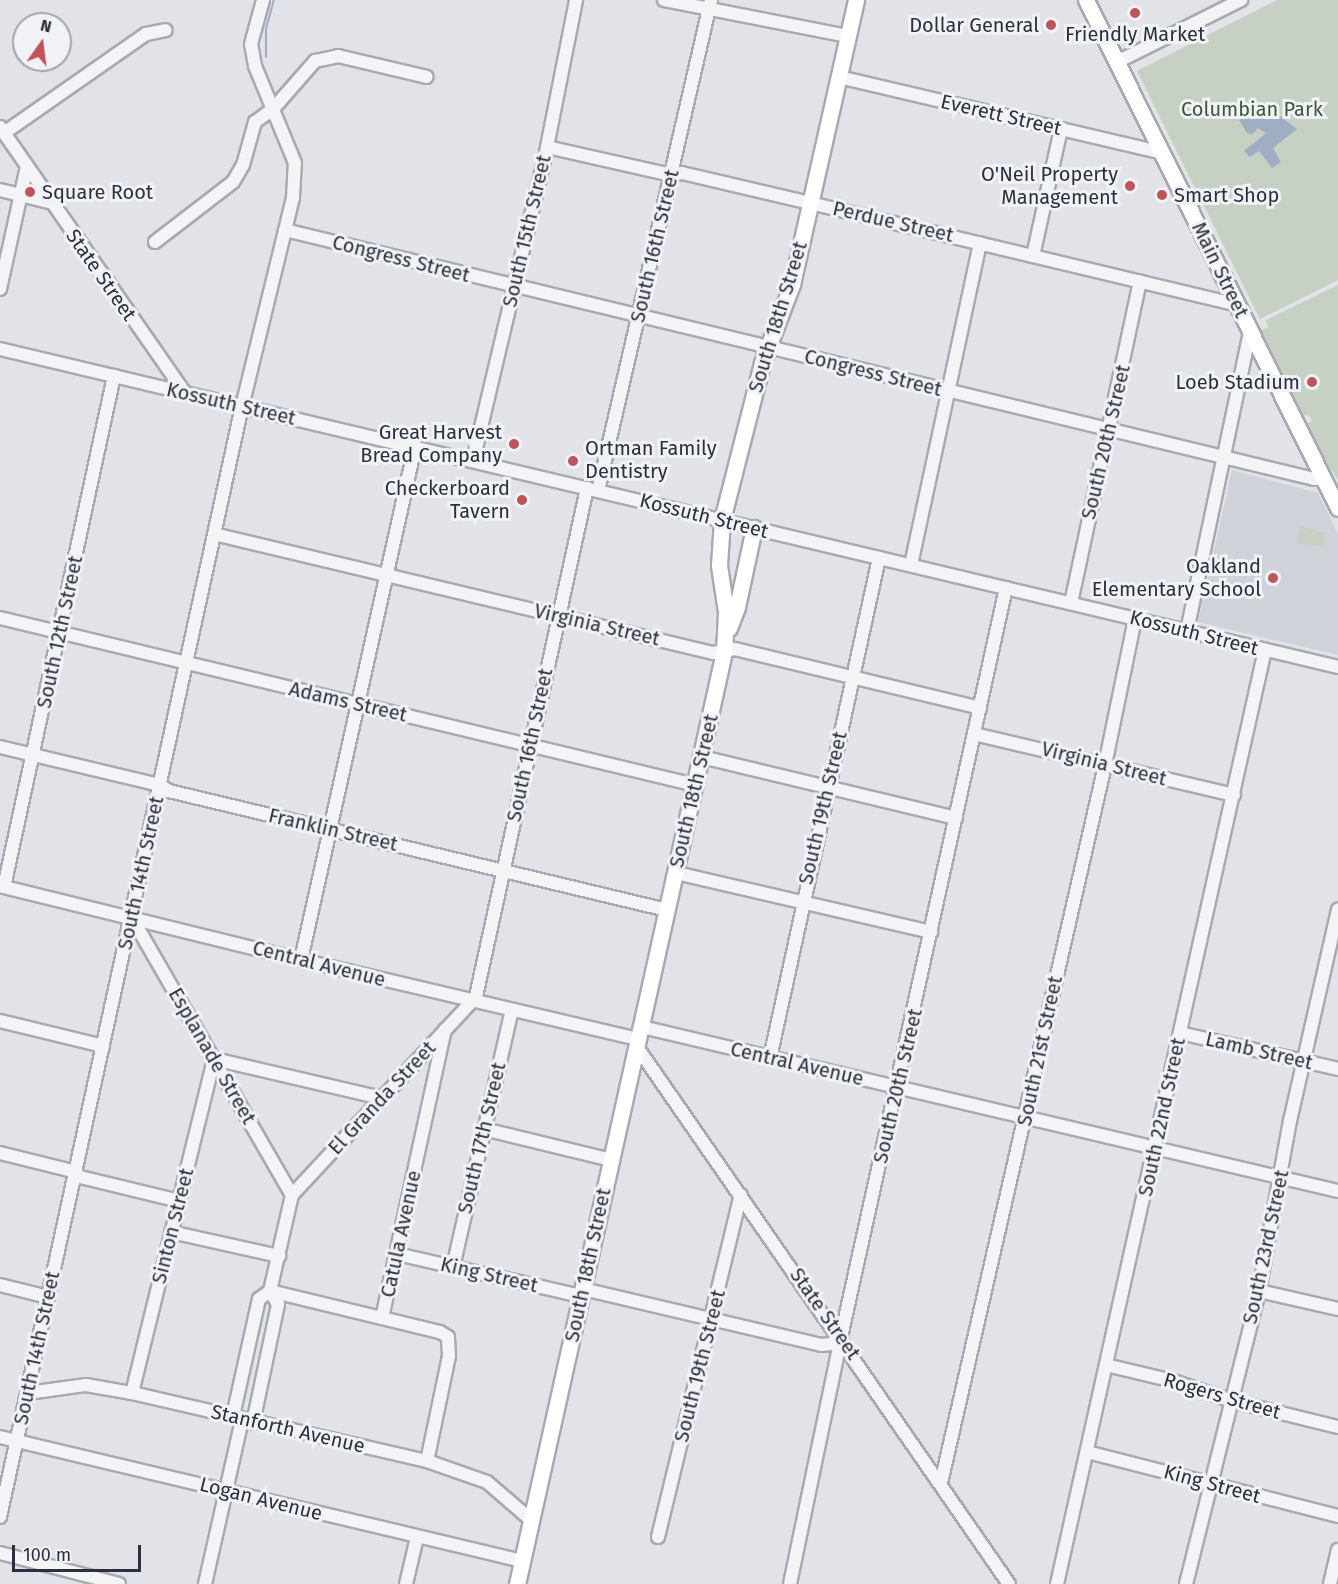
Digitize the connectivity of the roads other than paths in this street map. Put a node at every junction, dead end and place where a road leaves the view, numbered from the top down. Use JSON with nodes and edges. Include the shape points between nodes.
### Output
{"nodes":[{"id":1,"x":263,"y":0,"type":"edge"},
{"id":2,"x":576,"y":0,"type":"edge"},
{"id":3,"x":664,"y":0,"type":"edge"},
{"id":4,"x":856,"y":0,"type":"edge"},
{"id":5,"x":1086,"y":0,"type":"edge"},
{"id":6,"x":1236,"y":1,"type":"edge"},
{"id":7,"x":710,"y":5,"type":"edge"},
{"id":8,"x":166,"y":30,"type":"dead end"},
{"id":9,"x":848,"y":36,"type":"junction"},
{"id":10,"x":1117,"y":62,"type":"junction"},
{"id":11,"x":428,"y":77,"type":"dead end"},
{"id":12,"x":839,"y":77,"type":"junction"},
{"id":13,"x":273,"y":109,"type":"junction"},
{"id":14,"x":1061,"y":129,"type":"junction"},
{"id":15,"x":2,"y":130,"type":"edge"},
{"id":16,"x":547,"y":147,"type":"junction"},
{"id":17,"x":1162,"y":153,"type":"junction"},
{"id":18,"x":27,"y":166,"type":"junction"},
{"id":19,"x":671,"y":175,"type":"junction"},
{"id":20,"x":0,"y":190,"type":"edge"},
{"id":21,"x":22,"y":194,"type":"junction"},
{"id":22,"x":49,"y":201,"type":"junction"},
{"id":23,"x":810,"y":202,"type":"junction"},
{"id":24,"x":285,"y":230,"type":"junction"},
{"id":25,"x":155,"y":242,"type":"dead end"},
{"id":26,"x":980,"y":243,"type":"junction"},
{"id":27,"x":1033,"y":256,"type":"junction"},
{"id":28,"x":1140,"y":281,"type":"junction"},
{"id":29,"x":514,"y":286,"type":"junction"},
{"id":30,"x":0,"y":288,"type":"edge"},
{"id":31,"x":1238,"y":305,"type":"junction"},
{"id":32,"x":639,"y":316,"type":"junction"},
{"id":33,"x":1250,"y":331,"type":"junction"},
{"id":34,"x":768,"y":348,"type":"junction"},
{"id":35,"x":0,"y":349,"type":"edge"},
{"id":36,"x":114,"y":376,"type":"junction"},
{"id":37,"x":184,"y":392,"type":"junction"},
{"id":38,"x":949,"y":392,"type":"junction"},
{"id":39,"x":242,"y":406,"type":"junction"},
{"id":40,"x":1108,"y":429,"type":"junction"},
{"id":41,"x":414,"y":447,"type":"junction"},
{"id":42,"x":1223,"y":457,"type":"junction"},
{"id":43,"x":473,"y":461,"type":"junction"},
{"id":44,"x":1322,"y":478,"type":"junction"},
{"id":45,"x":593,"y":490,"type":"junction"},
{"id":46,"x":1338,"y":508,"type":"edge"},
{"id":47,"x":722,"y":520,"type":"junction"},
{"id":48,"x":754,"y":528,"type":"junction"},
{"id":49,"x":213,"y":534,"type":"junction"},
{"id":50,"x":879,"y":558,"type":"junction"},
{"id":51,"x":911,"y":565,"type":"junction"},
{"id":52,"x":387,"y":576,"type":"junction"},
{"id":53,"x":1006,"y":588,"type":"junction"},
{"id":54,"x":1071,"y":603,"type":"junction"},
{"id":55,"x":559,"y":616,"type":"junction"},
{"id":56,"x":0,"y":618,"type":"edge"},
{"id":57,"x":1135,"y":619,"type":"junction"},
{"id":58,"x":1186,"y":631,"type":"junction"},
{"id":59,"x":60,"y":633,"type":"junction"},
{"id":60,"x":726,"y":634,"type":"junction"},
{"id":61,"x":1265,"y":650,"type":"junction"},
{"id":62,"x":724,"y":652,"type":"junction"},
{"id":63,"x":186,"y":663,"type":"junction"},
{"id":64,"x":1338,"y":667,"type":"edge"},
{"id":65,"x":853,"y":676,"type":"junction"},
{"id":66,"x":358,"y":705,"type":"junction"},
{"id":67,"x":980,"y":708,"type":"junction"},
{"id":68,"x":974,"y":734,"type":"junction"},
{"id":69,"x":531,"y":745,"type":"junction"},
{"id":70,"x":0,"y":747,"type":"edge"},
{"id":71,"x":33,"y":755,"type":"junction"},
{"id":72,"x":702,"y":757,"type":"junction"},
{"id":73,"x":1105,"y":765,"type":"junction"},
{"id":74,"x":159,"y":785,"type":"junction"},
{"id":75,"x":695,"y":785,"type":"junction"},
{"id":76,"x":828,"y":788,"type":"junction"},
{"id":77,"x":1234,"y":795,"type":"junction"},
{"id":78,"x":956,"y":818,"type":"junction"},
{"id":79,"x":331,"y":830,"type":"junction"},
{"id":80,"x":503,"y":870,"type":"junction"},
{"id":81,"x":676,"y":873,"type":"junction"},
{"id":82,"x":2,"y":887,"type":"edge"},
{"id":83,"x":802,"y":903,"type":"junction"},
{"id":84,"x":1338,"y":909,"type":"edge"},
{"id":85,"x":667,"y":910,"type":"junction"},
{"id":86,"x":132,"y":918,"type":"junction"},
{"id":87,"x":931,"y":932,"type":"junction"},
{"id":88,"x":301,"y":960,"type":"junction"},
{"id":89,"x":473,"y":1001,"type":"junction"},
{"id":90,"x":512,"y":1010,"type":"junction"},
{"id":91,"x":0,"y":1021,"type":"edge"},
{"id":92,"x":445,"y":1030,"type":"junction"},
{"id":93,"x":1180,"y":1033,"type":"junction"},
{"id":94,"x":639,"y":1038,"type":"junction"},
{"id":95,"x":103,"y":1046,"type":"junction"},
{"id":96,"x":770,"y":1058,"type":"junction"},
{"id":97,"x":214,"y":1059,"type":"junction"},
{"id":98,"x":1305,"y":1062,"type":"junction"},
{"id":99,"x":1338,"y":1070,"type":"edge"},
{"id":100,"x":897,"y":1088,"type":"junction"},
{"id":101,"x":381,"y":1098,"type":"junction"},
{"id":102,"x":1025,"y":1118,"type":"junction"},
{"id":103,"x":484,"y":1129,"type":"junction"},
{"id":104,"x":1155,"y":1149,"type":"junction"},
{"id":105,"x":0,"y":1152,"type":"edge"},
{"id":106,"x":611,"y":1160,"type":"junction"},
{"id":107,"x":76,"y":1174,"type":"junction"},
{"id":108,"x":1281,"y":1178,"type":"junction"},
{"id":109,"x":1338,"y":1191,"type":"edge"},
{"id":110,"x":292,"y":1195,"type":"junction"},
{"id":111,"x":741,"y":1195,"type":"junction"},
{"id":112,"x":179,"y":1201,"type":"junction"},
{"id":113,"x":171,"y":1232,"type":"junction"},
{"id":114,"x":397,"y":1254,"type":"junction"},
{"id":115,"x":279,"y":1256,"type":"junction"},
{"id":116,"x":453,"y":1267,"type":"junction"},
{"id":117,"x":0,"y":1285,"type":"edge"},
{"id":118,"x":1259,"y":1290,"type":"junction"},
{"id":119,"x":270,"y":1291,"type":"junction"},
{"id":120,"x":582,"y":1293,"type":"junction"},
{"id":121,"x":48,"y":1297,"type":"junction"},
{"id":122,"x":1338,"y":1310,"type":"edge"},
{"id":123,"x":382,"y":1318,"type":"junction"},
{"id":124,"x":711,"y":1320,"type":"junction"},
{"id":125,"x":841,"y":1337,"type":"junction"},
{"id":126,"x":1106,"y":1365,"type":"junction"},
{"id":127,"x":132,"y":1393,"type":"junction"},
{"id":128,"x":28,"y":1394,"type":"junction"},
{"id":129,"x":1232,"y":1401,"type":"junction"},
{"id":130,"x":242,"y":1420,"type":"junction"},
{"id":131,"x":1338,"y":1427,"type":"edge"},
{"id":132,"x":0,"y":1437,"type":"edge"},
{"id":133,"x":17,"y":1441,"type":"junction"},
{"id":134,"x":1087,"y":1452,"type":"junction"},
{"id":135,"x":427,"y":1461,"type":"junction"},
{"id":136,"x":941,"y":1483,"type":"junction"},
{"id":137,"x":1211,"y":1485,"type":"junction"},
{"id":138,"x":226,"y":1491,"type":"junction"},
{"id":139,"x":1338,"y":1516,"type":"edge"},
{"id":140,"x":0,"y":1517,"type":"edge"},
{"id":141,"x":531,"y":1520,"type":"junction"},
{"id":142,"x":417,"y":1537,"type":"junction"},
{"id":143,"x":658,"y":1538,"type":"dead end"},
{"id":144,"x":1338,"y":1550,"type":"edge"},
{"id":145,"x":0,"y":1553,"type":"edge"},
{"id":146,"x":522,"y":1561,"type":"junction"},
{"id":147,"x":119,"y":1584,"type":"edge"},
{"id":148,"x":205,"y":1584,"type":"edge"},
{"id":149,"x":406,"y":1584,"type":"edge"},
{"id":150,"x":517,"y":1584,"type":"edge"},
{"id":151,"x":790,"y":1584,"type":"edge"},
{"id":152,"x":1009,"y":1584,"type":"edge"},
{"id":153,"x":1057,"y":1584,"type":"edge"},
{"id":154,"x":1186,"y":1584,"type":"edge"},
{"id":155,"x":1330,"y":1584,"type":"edge"}],
"edges":[{"from":1,"to":13,"type":"street","name":"South 14th Street","via":[[251,44],[255,66]]},
{"from":2,"to":16,"type":"street","name":"South 15th Street"},
{"from":3,"to":7,"type":"street"},
{"from":4,"to":9,"type":"main road","name":"South 18th Street"},
{"from":5,"to":10,"type":"main road","name":"Main Street"},
{"from":6,"to":10,"type":"street"},
{"from":7,"to":9,"type":"street"},
{"from":7,"to":19,"type":"street","name":"South 16th Street"},
{"from":8,"to":15,"type":"street","via":[[146,34]]},
{"from":9,"to":12,"type":"main road","name":"South 18th Street"},
{"from":10,"to":17,"type":"main road","name":"Main Street"},
{"from":11,"to":13,"type":"street","via":[[338,56],[315,60]]},
{"from":12,"to":14,"type":"street","name":"Everett Street"},
{"from":12,"to":23,"type":"main road","name":"South 18th Street"},
{"from":13,"to":24,"type":"street","name":"South 14th Street","via":[[295,163],[293,198]]},
{"from":13,"to":25,"type":"street","via":[[255,122],[243,165],[233,182]]},
{"from":14,"to":17,"type":"street","name":"Everett Street"},
{"from":14,"to":27,"type":"street"},
{"from":15,"to":18,"type":"street","name":"State Street"},
{"from":16,"to":19,"type":"street","name":"Perdue Street"},
{"from":16,"to":29,"type":"street","name":"South 15th Street"},
{"from":17,"to":31,"type":"main road","name":"Main Street"},
{"from":18,"to":21,"type":"street"},
{"from":18,"to":22,"type":"street","name":"State Street"},
{"from":19,"to":23,"type":"street","name":"Perdue Street","via":[[682,173]]},
{"from":19,"to":32,"type":"street","name":"South 16th Street"},
{"from":20,"to":21,"type":"street"},
{"from":21,"to":22,"type":"street"},
{"from":21,"to":30,"type":"street"},
{"from":22,"to":37,"type":"street","name":"State Street"},
{"from":23,"to":26,"type":"street","name":"Perdue Street"},
{"from":23,"to":34,"type":"main road","name":"South 18th Street","via":[[792,284]]},
{"from":24,"to":29,"type":"street","name":"Congress Street"},
{"from":24,"to":39,"type":"street","name":"South 14th Street"},
{"from":26,"to":27,"type":"street","name":"Perdue Street"},
{"from":26,"to":38,"type":"street"},
{"from":27,"to":28,"type":"street","name":"Perdue Street"},
{"from":28,"to":31,"type":"street","name":"Perdue Street"},
{"from":28,"to":40,"type":"street","name":"South 20th Street"},
{"from":29,"to":32,"type":"street","name":"Congress Street"},
{"from":29,"to":43,"type":"street","name":"South 15th Street"},
{"from":31,"to":33,"type":"main road","name":"Main Street"},
{"from":32,"to":34,"type":"street","name":"Congress Street"},
{"from":32,"to":45,"type":"street","name":"South 16th Street"},
{"from":33,"to":42,"type":"street"},
{"from":33,"to":44,"type":"main road","name":"Main Street"},
{"from":34,"to":38,"type":"street","name":"Congress Street"},
{"from":34,"to":47,"type":"main road","name":"South 18th Street"},
{"from":35,"to":36,"type":"street","name":"Kossuth Street"},
{"from":36,"to":37,"type":"street","name":"Kossuth Street"},
{"from":36,"to":59,"type":"street","name":"South 12th Street"},
{"from":37,"to":39,"type":"street","name":"Kossuth Street"},
{"from":38,"to":40,"type":"street","name":"Congress Street"},
{"from":38,"to":51,"type":"street"},
{"from":39,"to":41,"type":"street","name":"Kossuth Street"},
{"from":39,"to":49,"type":"street","name":"South 14th Street"},
{"from":40,"to":42,"type":"street","name":"Congress Street"},
{"from":40,"to":54,"type":"street","name":"South 20th Street"},
{"from":41,"to":43,"type":"street","name":"Kossuth Street"},
{"from":41,"to":52,"type":"street"},
{"from":42,"to":44,"type":"street","name":"Congress Street"},
{"from":42,"to":58,"type":"street"},
{"from":43,"to":45,"type":"street","name":"Kossuth Street"},
{"from":44,"to":46,"type":"main road","name":"Main Street"},
{"from":45,"to":47,"type":"street","name":"Kossuth Street"},
{"from":45,"to":55,"type":"street","name":"South 16th Street"},
{"from":47,"to":48,"type":"street","name":"Kossuth Street"},
{"from":47,"to":60,"type":"main road","name":"South 18th Street","via":[[719,565]]},
{"from":48,"to":50,"type":"street","name":"Kossuth Street"},
{"from":48,"to":60,"type":"main road","via":[[737,607]]},
{"from":49,"to":52,"type":"street","name":"Virginia Street"},
{"from":49,"to":63,"type":"street","name":"South 14th Street"},
{"from":50,"to":51,"type":"street","name":"Kossuth Street"},
{"from":50,"to":65,"type":"street","name":"South 19th Street"},
{"from":51,"to":53,"type":"street","name":"Kossuth Street"},
{"from":52,"to":55,"type":"street","name":"Virginia Street"},
{"from":52,"to":66,"type":"street"},
{"from":53,"to":54,"type":"street","name":"Kossuth Street"},
{"from":53,"to":67,"type":"street","name":"South 20th Street"},
{"from":54,"to":57,"type":"street","name":"Kossuth Street"},
{"from":55,"to":62,"type":"street","name":"Virginia Street","via":[[713,653]]},
{"from":55,"to":69,"type":"street","name":"South 16th Street"},
{"from":56,"to":59,"type":"street","name":"Adams Street"},
{"from":57,"to":58,"type":"street","name":"Kossuth Street"},
{"from":57,"to":73,"type":"street","name":"South 21st Street"},
{"from":58,"to":61,"type":"street","name":"Kossuth Street"},
{"from":59,"to":63,"type":"street","name":"Adams Street"},
{"from":59,"to":71,"type":"street","name":"South 12th Street"},
{"from":60,"to":62,"type":"main road","name":"South 18th Street"},
{"from":61,"to":64,"type":"street","name":"Kossuth Street"},
{"from":61,"to":77,"type":"street","name":"South 22nd Street"},
{"from":62,"to":65,"type":"street","name":"Virginia Street","via":[[735,649]]},
{"from":62,"to":72,"type":"main road","name":"South 18th Street"},
{"from":63,"to":66,"type":"street","name":"Adams Street"},
{"from":63,"to":74,"type":"street","name":"South 14th Street"},
{"from":65,"to":67,"type":"street","name":"Virginia Street"},
{"from":65,"to":76,"type":"street","name":"South 19th Street"},
{"from":66,"to":69,"type":"street","name":"Adams Street"},
{"from":66,"to":79,"type":"street"},
{"from":67,"to":68,"type":"street","name":"South 20th Street"},
{"from":68,"to":73,"type":"street","name":"Virginia Street"},
{"from":68,"to":78,"type":"street","name":"South 20th Street"},
{"from":69,"to":75,"type":"street","name":"Adams Street"},
{"from":69,"to":80,"type":"street","name":"South 16th Street"},
{"from":70,"to":71,"type":"street","name":"Franklin Street"},
{"from":71,"to":74,"type":"street","name":"Franklin Street"},
{"from":71,"to":82,"type":"street","name":"South 12th Street"},
{"from":72,"to":75,"type":"main road","name":"South 18th Street"},
{"from":72,"to":76,"type":"street"},
{"from":73,"to":77,"type":"street","name":"Virginia Street"},
{"from":73,"to":102,"type":"street","name":"South 21st Street"},
{"from":74,"to":79,"type":"street","name":"Franklin Street","via":[[169,791]]},
{"from":74,"to":86,"type":"street","name":"South 14th Street"},
{"from":75,"to":81,"type":"main road","name":"South 18th Street"},
{"from":76,"to":78,"type":"street"},
{"from":76,"to":83,"type":"street","name":"South 19th Street"},
{"from":77,"to":93,"type":"street","name":"South 22nd Street"},
{"from":78,"to":87,"type":"street","name":"South 20th Street"},
{"from":79,"to":80,"type":"street","name":"Franklin Street"},
{"from":79,"to":88,"type":"street"},
{"from":80,"to":85,"type":"street","name":"Franklin Street"},
{"from":80,"to":89,"type":"street","name":"South 16th Street"},
{"from":81,"to":83,"type":"street"},
{"from":81,"to":85,"type":"main road","name":"South 18th Street"},
{"from":82,"to":86,"type":"street","name":"Central Avenue"},
{"from":83,"to":87,"type":"street"},
{"from":83,"to":96,"type":"street","name":"South 19th Street"},
{"from":84,"to":98,"type":"street","name":"South 23rd Street"},
{"from":85,"to":94,"type":"main road","name":"South 18th Street"},
{"from":86,"to":88,"type":"street","name":"Central Avenue"},
{"from":86,"to":95,"type":"street","name":"South 14th Street"},
{"from":86,"to":97,"type":"street","name":"Esplanade Street"},
{"from":87,"to":100,"type":"street","name":"South 20th Street"},
{"from":88,"to":89,"type":"street","name":"Central Avenue"},
{"from":89,"to":90,"type":"street","name":"Central Avenue"},
{"from":89,"to":92,"type":"street","name":"El Granda Street"},
{"from":90,"to":94,"type":"street","name":"Central Avenue"},
{"from":90,"to":103,"type":"street","name":"South 17th Street"},
{"from":91,"to":95,"type":"street"},
{"from":92,"to":101,"type":"street","name":"El Granda Street"},
{"from":92,"to":114,"type":"street","name":"Catula Avenue"},
{"from":93,"to":98,"type":"street","name":"Lamb Street"},
{"from":93,"to":104,"type":"street","name":"South 22nd Street"},
{"from":94,"to":96,"type":"street","name":"Central Avenue"},
{"from":94,"to":106,"type":"main road","name":"South 18th Street"},
{"from":94,"to":111,"type":"street","name":"State Street"},
{"from":95,"to":107,"type":"street","name":"South 14th Street"},
{"from":96,"to":100,"type":"street","name":"Central Avenue"},
{"from":97,"to":101,"type":"street"},
{"from":97,"to":110,"type":"street","name":"Esplanade Street"},
{"from":97,"to":112,"type":"street","name":"Sinton Street"},
{"from":98,"to":99,"type":"street","name":"Lamb Street"},
{"from":98,"to":108,"type":"street","name":"South 23rd Street"},
{"from":100,"to":102,"type":"street","name":"Central Avenue"},
{"from":100,"to":125,"type":"street","name":"South 20th Street"},
{"from":101,"to":110,"type":"street","name":"El Granda Street"},
{"from":102,"to":104,"type":"street","name":"Central Avenue"},
{"from":102,"to":136,"type":"street","name":"South 21st Street"},
{"from":103,"to":106,"type":"street"},
{"from":103,"to":116,"type":"street","name":"South 17th Street"},
{"from":104,"to":108,"type":"street","name":"Central Avenue"},
{"from":104,"to":126,"type":"street","name":"South 22nd Street"},
{"from":105,"to":107,"type":"street"},
{"from":106,"to":120,"type":"main road","name":"South 18th Street"},
{"from":107,"to":112,"type":"street"},
{"from":107,"to":121,"type":"street","name":"South 14th Street"},
{"from":108,"to":109,"type":"street","name":"Central Avenue"},
{"from":108,"to":118,"type":"street","name":"South 23rd Street"},
{"from":110,"to":115,"type":"street"},
{"from":111,"to":124,"type":"street","name":"South 19th Street"},
{"from":111,"to":125,"type":"street","name":"State Street"},
{"from":112,"to":113,"type":"street","name":"Sinton Street"},
{"from":113,"to":115,"type":"street"},
{"from":113,"to":127,"type":"street","name":"Sinton Street"},
{"from":114,"to":116,"type":"street","name":"King Street"},
{"from":114,"to":123,"type":"street","name":"Catula Avenue"},
{"from":115,"to":119,"type":"street"},
{"from":116,"to":120,"type":"street","name":"King Street"},
{"from":117,"to":121,"type":"street"},
{"from":118,"to":122,"type":"street"},
{"from":118,"to":129,"type":"street","name":"South 23rd Street"},
{"from":119,"to":123,"type":"street"},
{"from":119,"to":130,"type":"street","via":[[259,1299]]},
{"from":119,"to":130,"type":"street","via":[[278,1305]]},
{"from":120,"to":124,"type":"street","name":"King Street"},
{"from":120,"to":141,"type":"main road","name":"South 18th Street"},
{"from":121,"to":128,"type":"street","name":"South 14th Street"},
{"from":123,"to":135,"type":"street","name":"Catula Avenue","via":[[440,1332],[451,1345]]},
{"from":124,"to":125,"type":"street","name":"King Street","via":[[820,1345],[832,1344]]},
{"from":124,"to":143,"type":"street","name":"South 19th Street"},
{"from":125,"to":136,"type":"street","name":"State Street"},
{"from":125,"to":151,"type":"street","name":"South 20th Street"},
{"from":126,"to":129,"type":"street","name":"Rogers Street","via":[[1173,1381]]},
{"from":126,"to":134,"type":"street","name":"South 22nd Street"},
{"from":127,"to":128,"type":"street","name":"Stanforth Avenue","via":[[86,1385]]},
{"from":127,"to":130,"type":"street","name":"Stanforth Avenue"},
{"from":128,"to":133,"type":"street","name":"South 14th Street"},
{"from":129,"to":131,"type":"street","name":"Rogers Street"},
{"from":129,"to":137,"type":"street","name":"South 23rd Street"},
{"from":130,"to":135,"type":"street","name":"Stanforth Avenue"},
{"from":130,"to":138,"type":"street"},
{"from":132,"to":133,"type":"street","name":"Logan Avenue"},
{"from":133,"to":138,"type":"street","name":"Logan Avenue"},
{"from":133,"to":140,"type":"street","name":"South 14th Street"},
{"from":134,"to":137,"type":"street","name":"King Street"},
{"from":134,"to":153,"type":"street","name":"South 22nd Street"},
{"from":135,"to":141,"type":"street","name":"Stanforth Avenue","via":[[487,1482]]},
{"from":136,"to":152,"type":"street","name":"State Street"},
{"from":137,"to":139,"type":"street","name":"King Street"},
{"from":137,"to":154,"type":"street","name":"South 23rd Street"},
{"from":138,"to":142,"type":"street","name":"Logan Avenue"},
{"from":138,"to":148,"type":"street"},
{"from":141,"to":146,"type":"main road","name":"South 18th Street"},
{"from":142,"to":146,"type":"street","name":"Logan Avenue"},
{"from":142,"to":149,"type":"street"},
{"from":144,"to":155,"type":"street"},
{"from":145,"to":147,"type":"street"},
{"from":146,"to":150,"type":"main road","name":"South 18th Street"}]}
